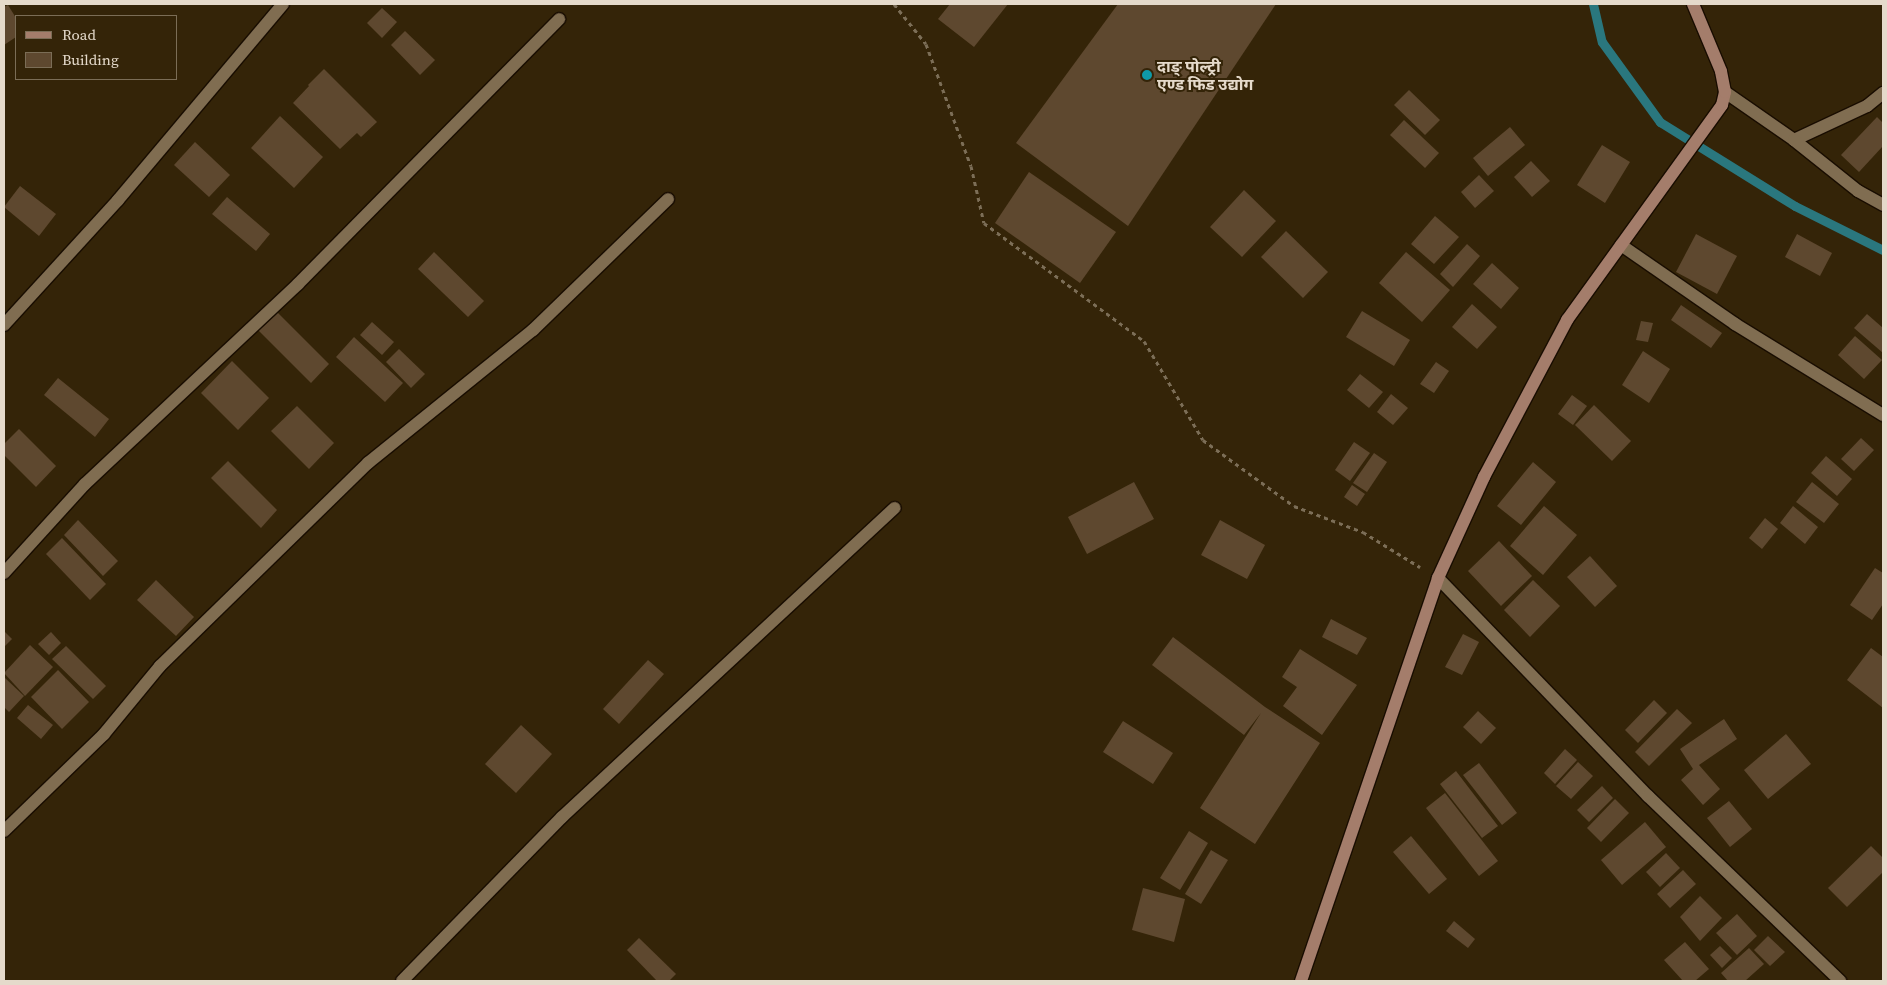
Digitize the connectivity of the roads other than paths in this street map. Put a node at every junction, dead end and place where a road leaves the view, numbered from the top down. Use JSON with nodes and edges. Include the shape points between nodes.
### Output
{"nodes":[{"id":1,"x":283,"y":4,"type":"edge"},
{"id":2,"x":1694,"y":4,"type":"edge"},
{"id":3,"x":559,"y":19,"type":"dead end"},
{"id":4,"x":1726,"y":92,"type":"junction"},
{"id":5,"x":1883,"y":93,"type":"edge"},
{"id":6,"x":1794,"y":140,"type":"junction"},
{"id":7,"x":668,"y":199,"type":"dead end"},
{"id":8,"x":1883,"y":205,"type":"edge"},
{"id":9,"x":1621,"y":245,"type":"junction"},
{"id":10,"x":4,"y":325,"type":"edge"},
{"id":11,"x":1883,"y":415,"type":"edge"},
{"id":12,"x":895,"y":508,"type":"dead end"},
{"id":13,"x":4,"y":573,"type":"edge"},
{"id":14,"x":1438,"y":578,"type":"junction"},
{"id":15,"x":4,"y":831,"type":"edge"},
{"id":16,"x":402,"y":981,"type":"edge"},
{"id":17,"x":1301,"y":981,"type":"edge"},
{"id":18,"x":1840,"y":981,"type":"edge"}],
"edges":[{"from":1,"to":10,"type":"street","via":[[118,200]]},
{"from":2,"to":4,"type":"main road"},
{"from":3,"to":13,"type":"street","via":[[298,284],[85,484]]},
{"from":4,"to":6,"type":"street"},
{"from":4,"to":9,"type":"main road","via":[[1716,116]]},
{"from":5,"to":6,"type":"street","via":[[1867,106]]},
{"from":6,"to":8,"type":"street","via":[[1858,191]]},
{"from":7,"to":15,"type":"street","via":[[533,330],[368,463],[167,659],[104,734]]},
{"from":9,"to":11,"type":"street","via":[[1735,324]]},
{"from":9,"to":14,"type":"main road","via":[[1567,320],[1521,403]]},
{"from":12,"to":16,"type":"street","via":[[562,817]]},
{"from":14,"to":17,"type":"main road"},
{"from":14,"to":18,"type":"street","via":[[1641,789]]}]}
